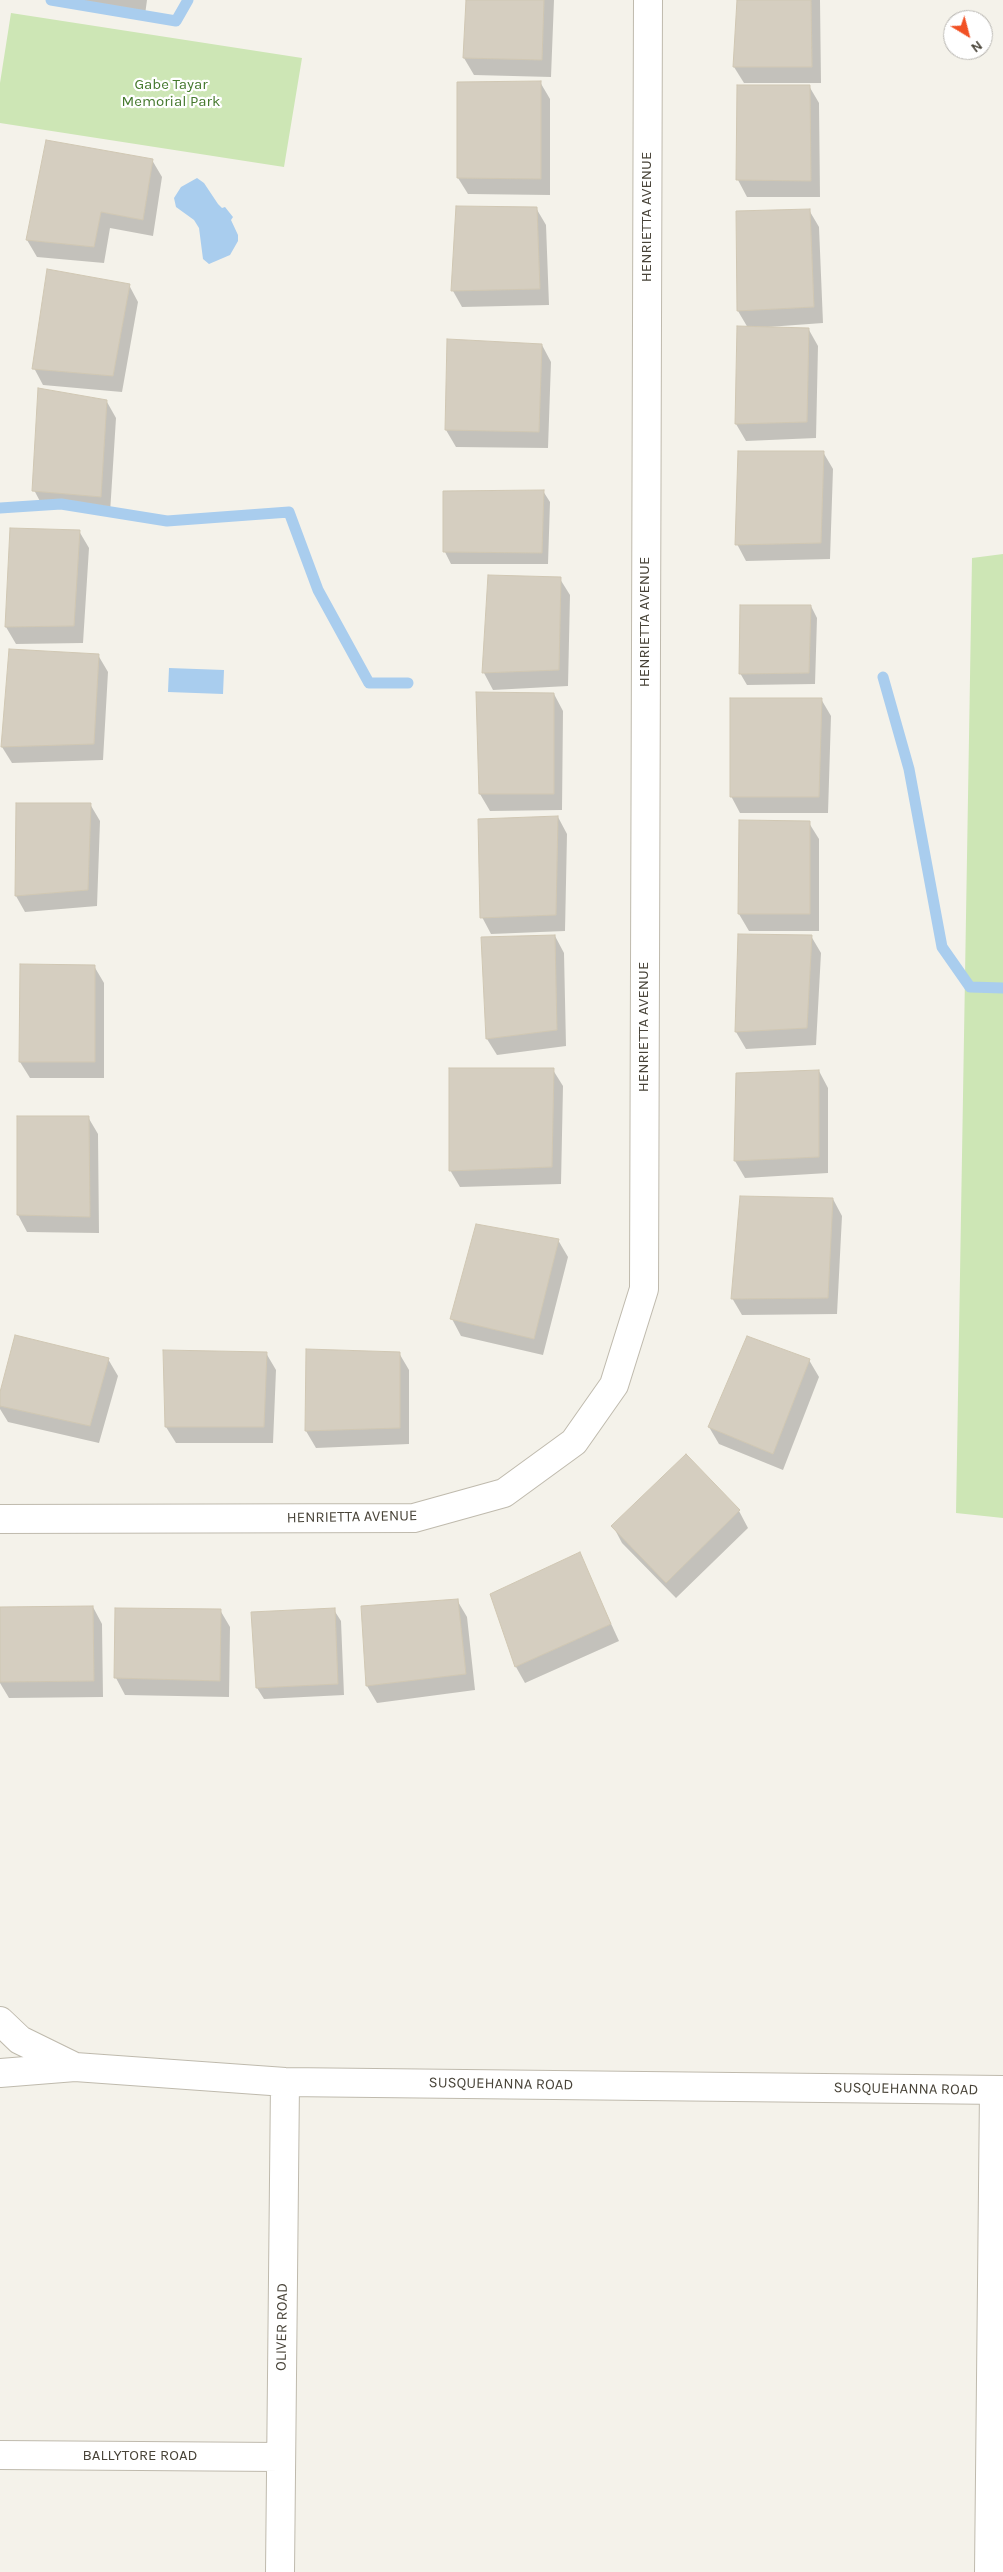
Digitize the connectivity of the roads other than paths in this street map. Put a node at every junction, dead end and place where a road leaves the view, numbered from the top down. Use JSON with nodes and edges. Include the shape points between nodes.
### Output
{"nodes":[{"id":1,"x":648,"y":0,"type":"edge"},
{"id":2,"x":0,"y":1520,"type":"edge"},
{"id":3,"x":0,"y":2021,"type":"edge"},
{"id":4,"x":76,"y":2067,"type":"junction"},
{"id":5,"x":0,"y":2073,"type":"edge"},
{"id":6,"x":285,"y":2082,"type":"junction"},
{"id":7,"x":998,"y":2090,"type":"edge"},
{"id":8,"x":0,"y":2455,"type":"edge"},
{"id":9,"x":280,"y":2457,"type":"junction"},
{"id":10,"x":280,"y":2572,"type":"edge"},
{"id":11,"x":989,"y":2572,"type":"edge"}],
"edges":[{"from":1,"to":2,"type":"street","name":"HENRIETTA AVENUE","via":[[644,1289],[614,1385],[574,1442],[504,1493],[414,1518]]},
{"from":3,"to":4,"type":"street","via":[[20,2040]]},
{"from":4,"to":5,"type":"street","name":"SUSQUEHANNA ROAD"},
{"from":4,"to":6,"type":"street","name":"SUSQUEHANNA ROAD"},
{"from":6,"to":7,"type":"street","name":"SUSQUEHANNA ROAD"},
{"from":6,"to":9,"type":"street","name":"OLIVER ROAD"},
{"from":7,"to":11,"type":"street"},
{"from":8,"to":9,"type":"street","name":"BALLYTORE ROAD"},
{"from":9,"to":10,"type":"street","name":"OLIVER ROAD"}]}
